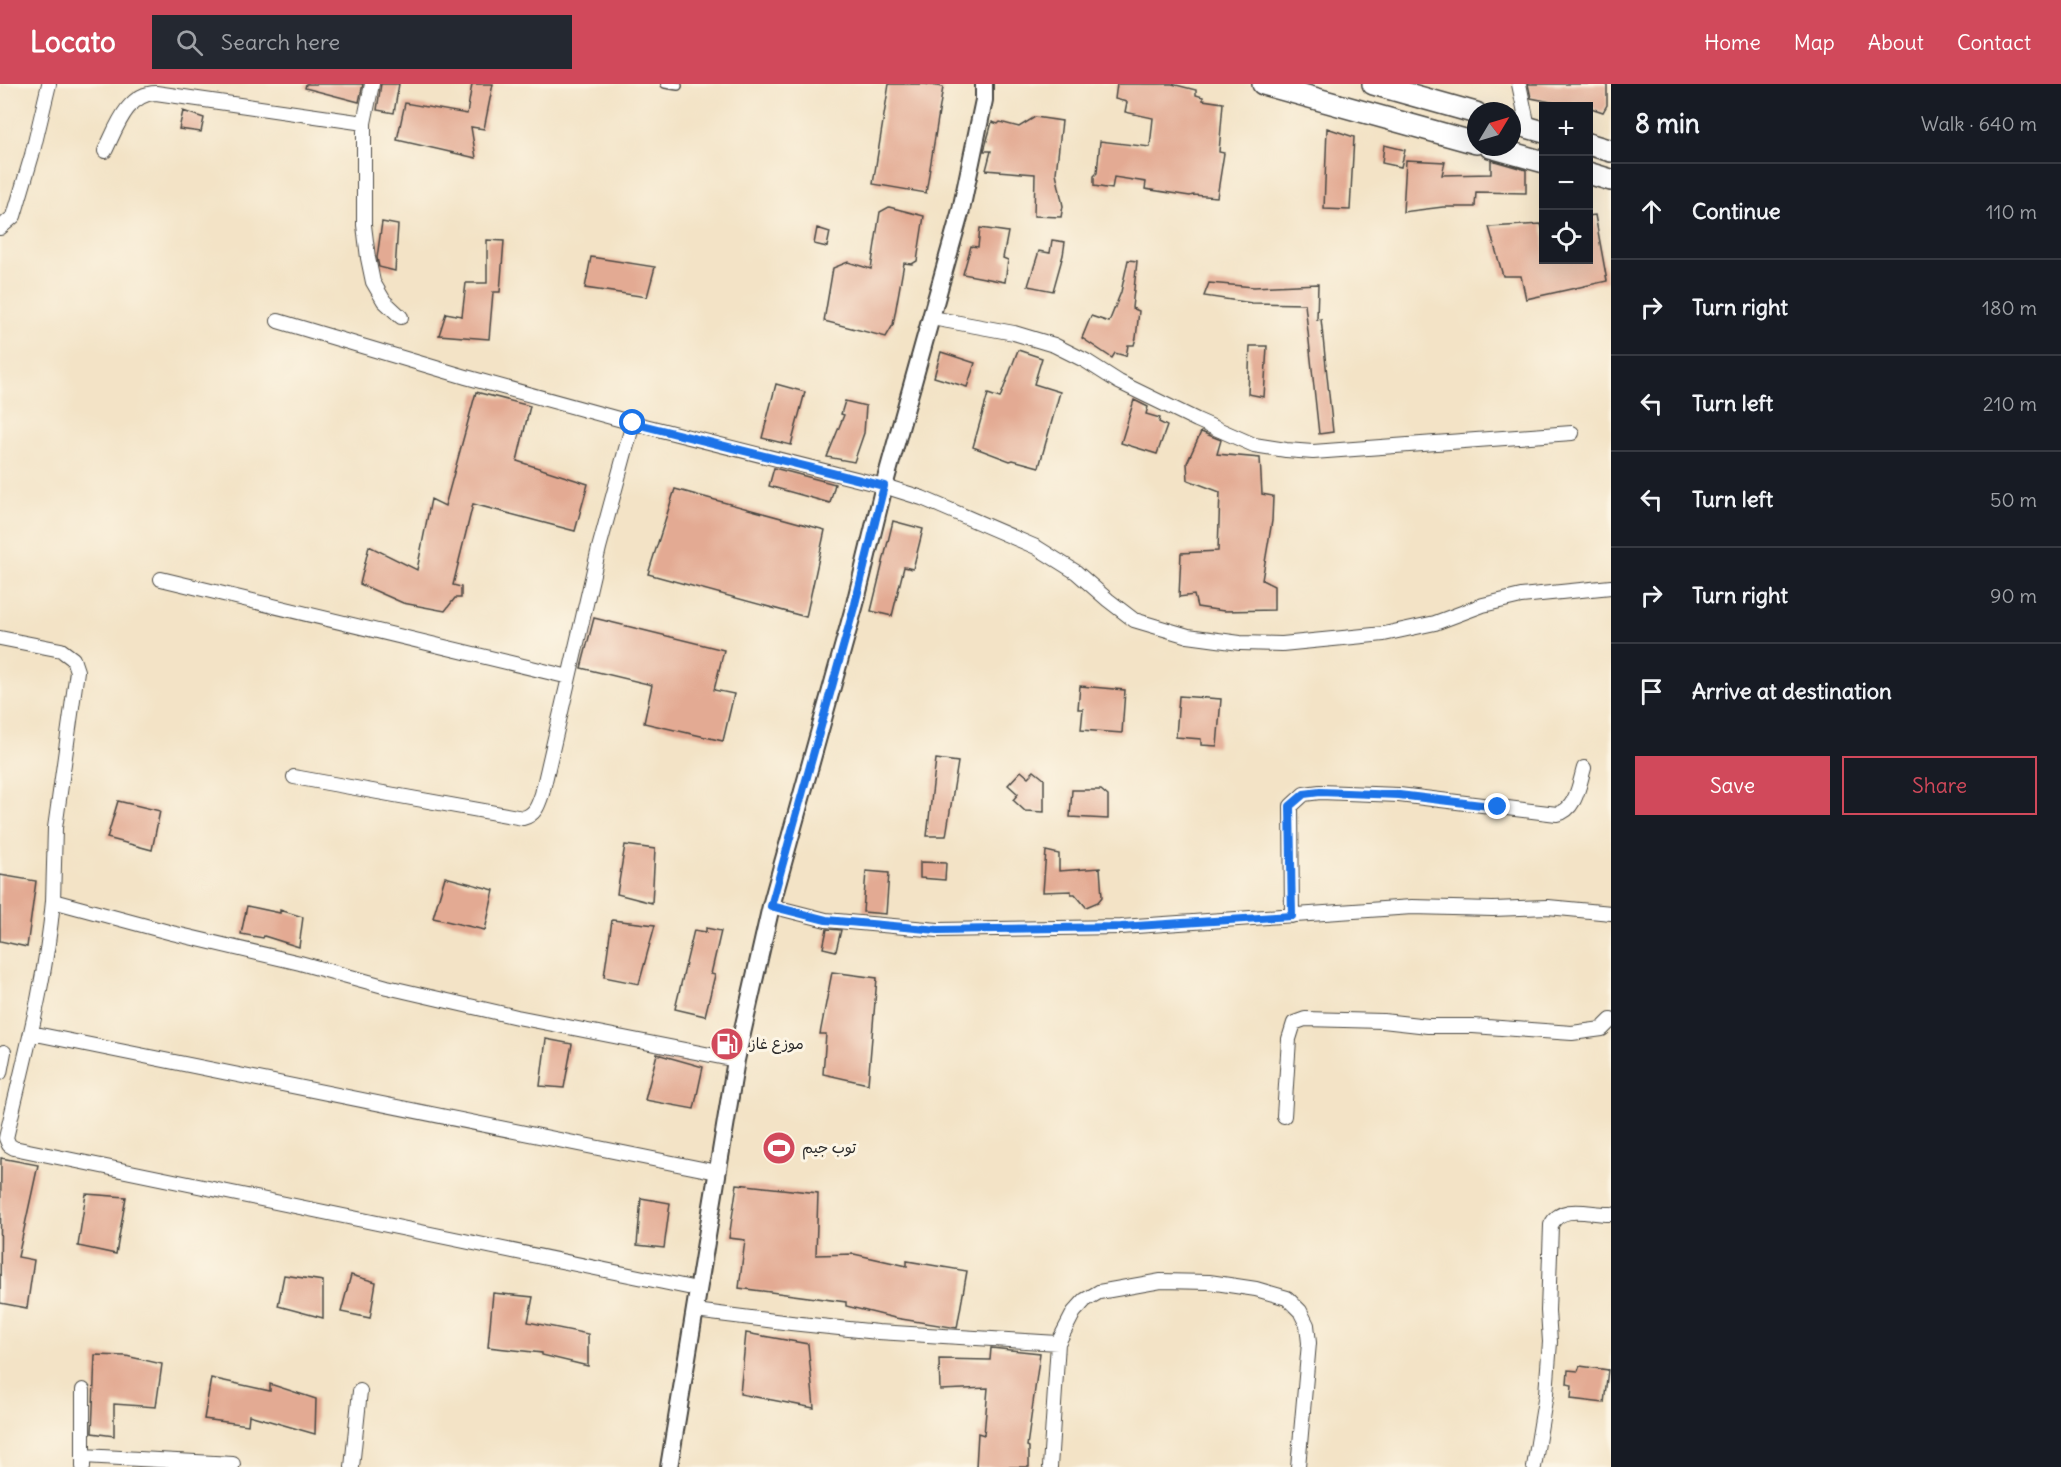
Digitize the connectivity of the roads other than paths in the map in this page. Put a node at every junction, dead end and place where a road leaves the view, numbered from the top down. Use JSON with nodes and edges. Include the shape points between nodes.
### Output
{"nodes":[{"id":1,"x":49,"y":84,"type":"edge"},
{"id":2,"x":372,"y":84,"type":"edge"},
{"id":3,"x":665,"y":84,"type":"edge"},
{"id":4,"x":993,"y":84,"type":"edge"},
{"id":5,"x":1263,"y":84,"type":"edge"},
{"id":6,"x":1373,"y":84,"type":"edge"},
{"id":7,"x":1519,"y":84,"type":"edge"},
{"id":8,"x":678,"y":87,"type":"dead end"},
{"id":9,"x":984,"y":92,"type":"edge"},
{"id":10,"x":1467,"y":110,"type":"edge"},
{"id":11,"x":364,"y":123,"type":"junction"},
{"id":12,"x":1528,"y":127,"type":"edge"},
{"id":13,"x":1467,"y":141,"type":"edge"},
{"id":14,"x":1593,"y":145,"type":"edge"},
{"id":15,"x":1611,"y":150,"type":"edge"},
{"id":16,"x":105,"y":151,"type":"dead end"},
{"id":17,"x":1521,"y":156,"type":"edge"},
{"id":18,"x":1539,"y":161,"type":"edge"},
{"id":19,"x":1593,"y":175,"type":"edge"},
{"id":20,"x":1611,"y":180,"type":"edge"},
{"id":21,"x":0,"y":228,"type":"edge"},
{"id":22,"x":401,"y":317,"type":"dead end"},
{"id":23,"x":932,"y":318,"type":"junction"},
{"id":24,"x":278,"y":321,"type":"dead end"},
{"id":25,"x":633,"y":423,"type":"junction"},
{"id":26,"x":1572,"y":433,"type":"dead end"},
{"id":27,"x":884,"y":486,"type":"junction"},
{"id":28,"x":161,"y":579,"type":"dead end"},
{"id":29,"x":1611,"y":587,"type":"edge"},
{"id":30,"x":0,"y":638,"type":"edge"},
{"id":31,"x":569,"y":677,"type":"junction"},
{"id":32,"x":1584,"y":768,"type":"dead end"},
{"id":33,"x":294,"y":777,"type":"dead end"},
{"id":34,"x":53,"y":901,"type":"junction"},
{"id":35,"x":771,"y":906,"type":"junction"},
{"id":36,"x":1611,"y":913,"type":"edge"},
{"id":37,"x":1292,"y":916,"type":"junction"},
{"id":38,"x":1611,"y":1020,"type":"edge"},
{"id":39,"x":31,"y":1033,"type":"junction"},
{"id":40,"x":4,"y":1052,"type":"dead end"},
{"id":41,"x":736,"y":1060,"type":"junction"},
{"id":42,"x":0,"y":1073,"type":"edge"},
{"id":43,"x":1284,"y":1116,"type":"dead end"},
{"id":44,"x":717,"y":1172,"type":"junction"},
{"id":45,"x":1611,"y":1214,"type":"edge"},
{"id":46,"x":697,"y":1289,"type":"junction"},
{"id":47,"x":695,"y":1311,"type":"junction"},
{"id":48,"x":1058,"y":1343,"type":"junction"},
{"id":49,"x":82,"y":1390,"type":"dead end"},
{"id":50,"x":360,"y":1391,"type":"dead end"},
{"id":51,"x":83,"y":1461,"type":"edge"},
{"id":52,"x":233,"y":1464,"type":"dead end"},
{"id":53,"x":352,"y":1467,"type":"edge"},
{"id":54,"x":669,"y":1467,"type":"edge"},
{"id":55,"x":1050,"y":1467,"type":"edge"},
{"id":56,"x":1298,"y":1467,"type":"edge"},
{"id":57,"x":1534,"y":1467,"type":"edge"}],
"edges":[{"from":1,"to":21,"type":"street","via":[[14,216]]},
{"from":2,"to":11,"type":"street"},
{"from":3,"to":8,"type":"lane"},
{"from":4,"to":9,"type":"street"},
{"from":5,"to":13,"type":"main road"},
{"from":6,"to":10,"type":"main road"},
{"from":7,"to":12,"type":"street"},
{"from":9,"to":23,"type":"street","via":[[962,210]]},
{"from":11,"to":16,"type":"street","via":[[145,93],[134,100]]},
{"from":11,"to":22,"type":"street","via":[[364,216],[372,282]]},
{"from":14,"to":15,"type":"main road"},
{"from":17,"to":18,"type":"main road"},
{"from":19,"to":20,"type":"main road"},
{"from":23,"to":26,"type":"street","via":[[1014,333],[1054,345],[1119,382],[1254,445],[1313,452]]},
{"from":23,"to":27,"type":"street"},
{"from":24,"to":25,"type":"street"},
{"from":25,"to":27,"type":"street"},
{"from":25,"to":31,"type":"street"},
{"from":27,"to":29,"type":"street","via":[[922,498],[1036,547],[1076,572],[1134,620],[1188,636],[1282,645],[1384,634],[1435,623],[1521,596]]},
{"from":27,"to":35,"type":"street"},
{"from":28,"to":31,"type":"street"},
{"from":30,"to":34,"type":"street","via":[[61,650],[73,659],[77,671],[55,828]]},
{"from":31,"to":33,"type":"street","via":[[542,794],[530,816],[523,818]]},
{"from":32,"to":37,"type":"street","via":[[1574,802],[1557,814],[1399,795],[1304,794],[1290,806]]},
{"from":34,"to":39,"type":"street"},
{"from":34,"to":41,"type":"street","via":[[387,987]]},
{"from":35,"to":37,"type":"street","via":[[826,920],[938,930],[1121,927]]},
{"from":35,"to":41,"type":"street"},
{"from":36,"to":37,"type":"street","via":[[1548,907],[1412,907]]},
{"from":38,"to":43,"type":"street","via":[[1602,1029],[1572,1033],[1305,1018],[1294,1023],[1289,1039]]},
{"from":39,"to":44,"type":"street"},
{"from":39,"to":46,"type":"street","via":[[6,1138],[14,1148]]},
{"from":40,"to":42,"type":"street"},
{"from":41,"to":44,"type":"street"},
{"from":44,"to":46,"type":"street"},
{"from":45,"to":57,"type":"street","via":[[1570,1211],[1560,1214],[1551,1226],[1550,1342]]},
{"from":46,"to":47,"type":"street"},
{"from":47,"to":48,"type":"street","via":[[878,1332]]},
{"from":47,"to":54,"type":"street"},
{"from":48,"to":55,"type":"street"},
{"from":48,"to":56,"type":"street","via":[[1074,1311],[1099,1292],[1161,1281],[1209,1282],[1256,1288],[1287,1298],[1307,1324],[1309,1343]]},
{"from":49,"to":51,"type":"street"},
{"from":50,"to":53,"type":"street"},
{"from":51,"to":52,"type":"street"}]}
